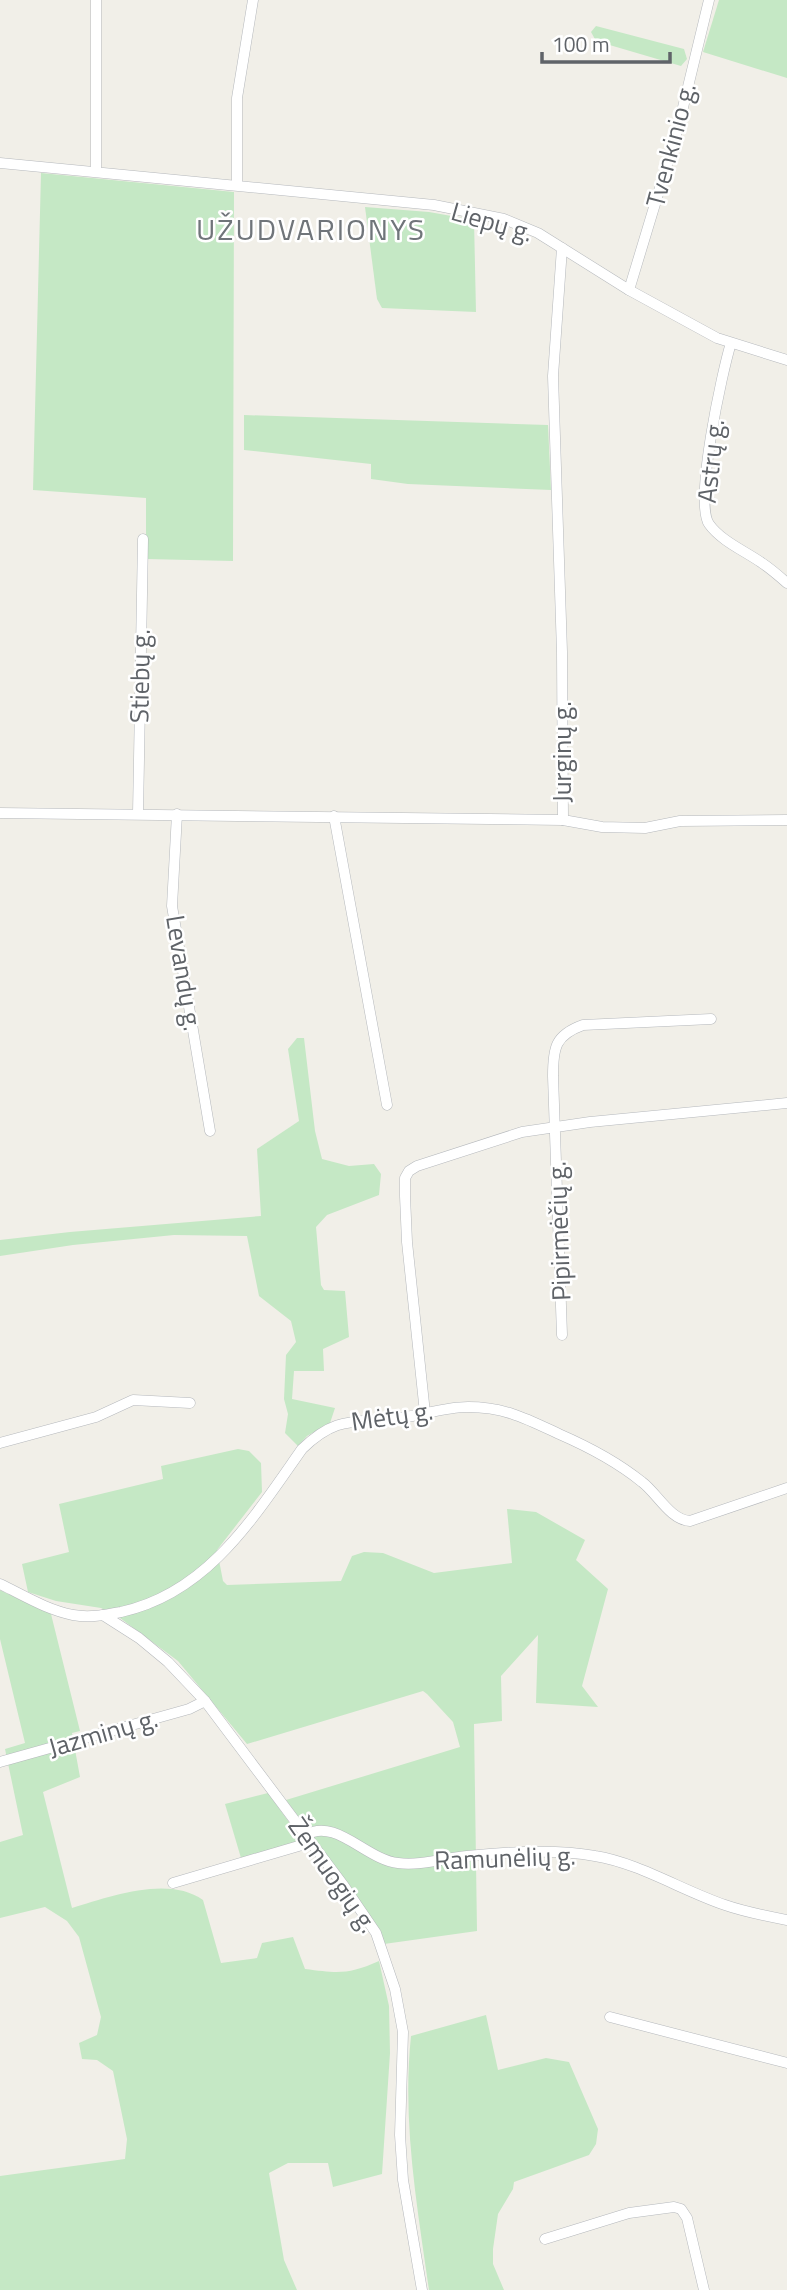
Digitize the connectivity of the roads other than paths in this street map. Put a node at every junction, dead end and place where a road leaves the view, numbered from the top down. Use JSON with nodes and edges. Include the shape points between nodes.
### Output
{"nodes":[{"id":1,"x":96,"y":0,"type":"edge"},
{"id":2,"x":253,"y":0,"type":"edge"},
{"id":3,"x":709,"y":0,"type":"edge"},
{"id":4,"x":0,"y":163,"type":"edge"},
{"id":5,"x":96,"y":172,"type":"junction"},
{"id":6,"x":237,"y":185,"type":"junction"},
{"id":7,"x":562,"y":248,"type":"junction"},
{"id":8,"x":629,"y":290,"type":"junction"},
{"id":9,"x":731,"y":343,"type":"junction"},
{"id":10,"x":787,"y":360,"type":"edge"},
{"id":11,"x":143,"y":539,"type":"dead end"},
{"id":12,"x":787,"y":583,"type":"edge"},
{"id":13,"x":0,"y":813,"type":"edge"},
{"id":14,"x":138,"y":814,"type":"junction"},
{"id":15,"x":177,"y":814,"type":"junction"},
{"id":16,"x":334,"y":816,"type":"junction"},
{"id":17,"x":563,"y":820,"type":"junction"},
{"id":18,"x":787,"y":820,"type":"edge"},
{"id":19,"x":711,"y":1019,"type":"dead end"},
{"id":20,"x":787,"y":1103,"type":"edge"},
{"id":21,"x":387,"y":1105,"type":"dead end"},
{"id":22,"x":554,"y":1127,"type":"junction"},
{"id":23,"x":210,"y":1131,"type":"dead end"},
{"id":24,"x":562,"y":1335,"type":"dead end"},
{"id":25,"x":190,"y":1403,"type":"dead end"},
{"id":26,"x":425,"y":1413,"type":"junction"},
{"id":27,"x":0,"y":1443,"type":"edge"},
{"id":28,"x":787,"y":1488,"type":"edge"},
{"id":29,"x":0,"y":1584,"type":"edge"},
{"id":30,"x":103,"y":1615,"type":"junction"},
{"id":31,"x":205,"y":1701,"type":"junction"},
{"id":32,"x":0,"y":1762,"type":"edge"},
{"id":33,"x":308,"y":1838,"type":"junction"},
{"id":34,"x":173,"y":1883,"type":"dead end"},
{"id":35,"x":787,"y":1920,"type":"edge"},
{"id":36,"x":610,"y":2017,"type":"dead end"},
{"id":37,"x":787,"y":2063,"type":"edge"},
{"id":38,"x":545,"y":2239,"type":"dead end"},
{"id":39,"x":422,"y":2290,"type":"edge"},
{"id":40,"x":704,"y":2290,"type":"edge"}],
"edges":[{"from":1,"to":5,"type":"street"},
{"from":2,"to":6,"type":"street","via":[[237,98]]},
{"from":3,"to":8,"type":"street","name":"Tvenkinio g.","via":[[678,128]]},
{"from":4,"to":5,"type":"street","name":"Liepų g."},
{"from":5,"to":6,"type":"street","name":"Liepų g."},
{"from":6,"to":7,"type":"street","name":"Liepų g.","via":[[472,211],[504,219]]},
{"from":7,"to":8,"type":"street","name":"Liepų g."},
{"from":7,"to":17,"type":"street","name":"Jurginų g.","via":[[553,388]]},
{"from":8,"to":9,"type":"street","name":"Liepų g."},
{"from":9,"to":10,"type":"street","name":"Liepų g."},
{"from":9,"to":12,"type":"street","name":"Astrų g.","via":[[715,420],[704,512],[719,534]]},
{"from":11,"to":14,"type":"street","name":"Stiebų g."},
{"from":13,"to":14,"type":"street","name":"Jurginų g."},
{"from":14,"to":15,"type":"street","name":"Jurginų g."},
{"from":15,"to":16,"type":"street","name":"Jurginų g."},
{"from":15,"to":23,"type":"street","name":"Levandų g.","via":[[172,906]]},
{"from":16,"to":17,"type":"street","name":"Jurginų g."},
{"from":16,"to":21,"type":"street"},
{"from":17,"to":18,"type":"street","via":[[645,828],[680,821]]},
{"from":19,"to":22,"type":"street","name":"Pipirmėčių g.","via":[[583,1025],[568,1031],[553,1053]]},
{"from":20,"to":22,"type":"street"},
{"from":22,"to":24,"type":"street","name":"Pipirmėčių g."},
{"from":22,"to":26,"type":"street","via":[[522,1132],[417,1166],[405,1178]]},
{"from":25,"to":27,"type":"street","via":[[133,1400],[85,1421]]},
{"from":26,"to":28,"type":"street","name":"Mėtų g.","via":[[469,1407],[527,1417],[604,1454],[684,1521]]},
{"from":26,"to":30,"type":"street","name":"Mėtų g.","via":[[349,1420],[322,1432],[302,1449],[226,1552],[205,1570],[163,1598]]},
{"from":29,"to":30,"type":"street","name":"Mėtų g.","via":[[63,1613]]},
{"from":30,"to":31,"type":"street","name":"Žemuogių g.","via":[[168,1662]]},
{"from":31,"to":32,"type":"street","name":"Jazminų g."},
{"from":31,"to":33,"type":"street","name":"Žemuogių g."},
{"from":33,"to":34,"type":"street","via":[[302,1845]]},
{"from":33,"to":35,"type":"street","name":"Ramunėlių g.","via":[[314,1830],[332,1832],[378,1858],[401,1864],[525,1852],[596,1856],[724,1905]]},
{"from":33,"to":39,"type":"street","name":"Žemuogių g.","via":[[376,1933],[395,1989],[403,2032],[403,2180]]},
{"from":36,"to":37,"type":"street"},
{"from":38,"to":40,"type":"street","via":[[629,2213],[681,2209]]}]}
